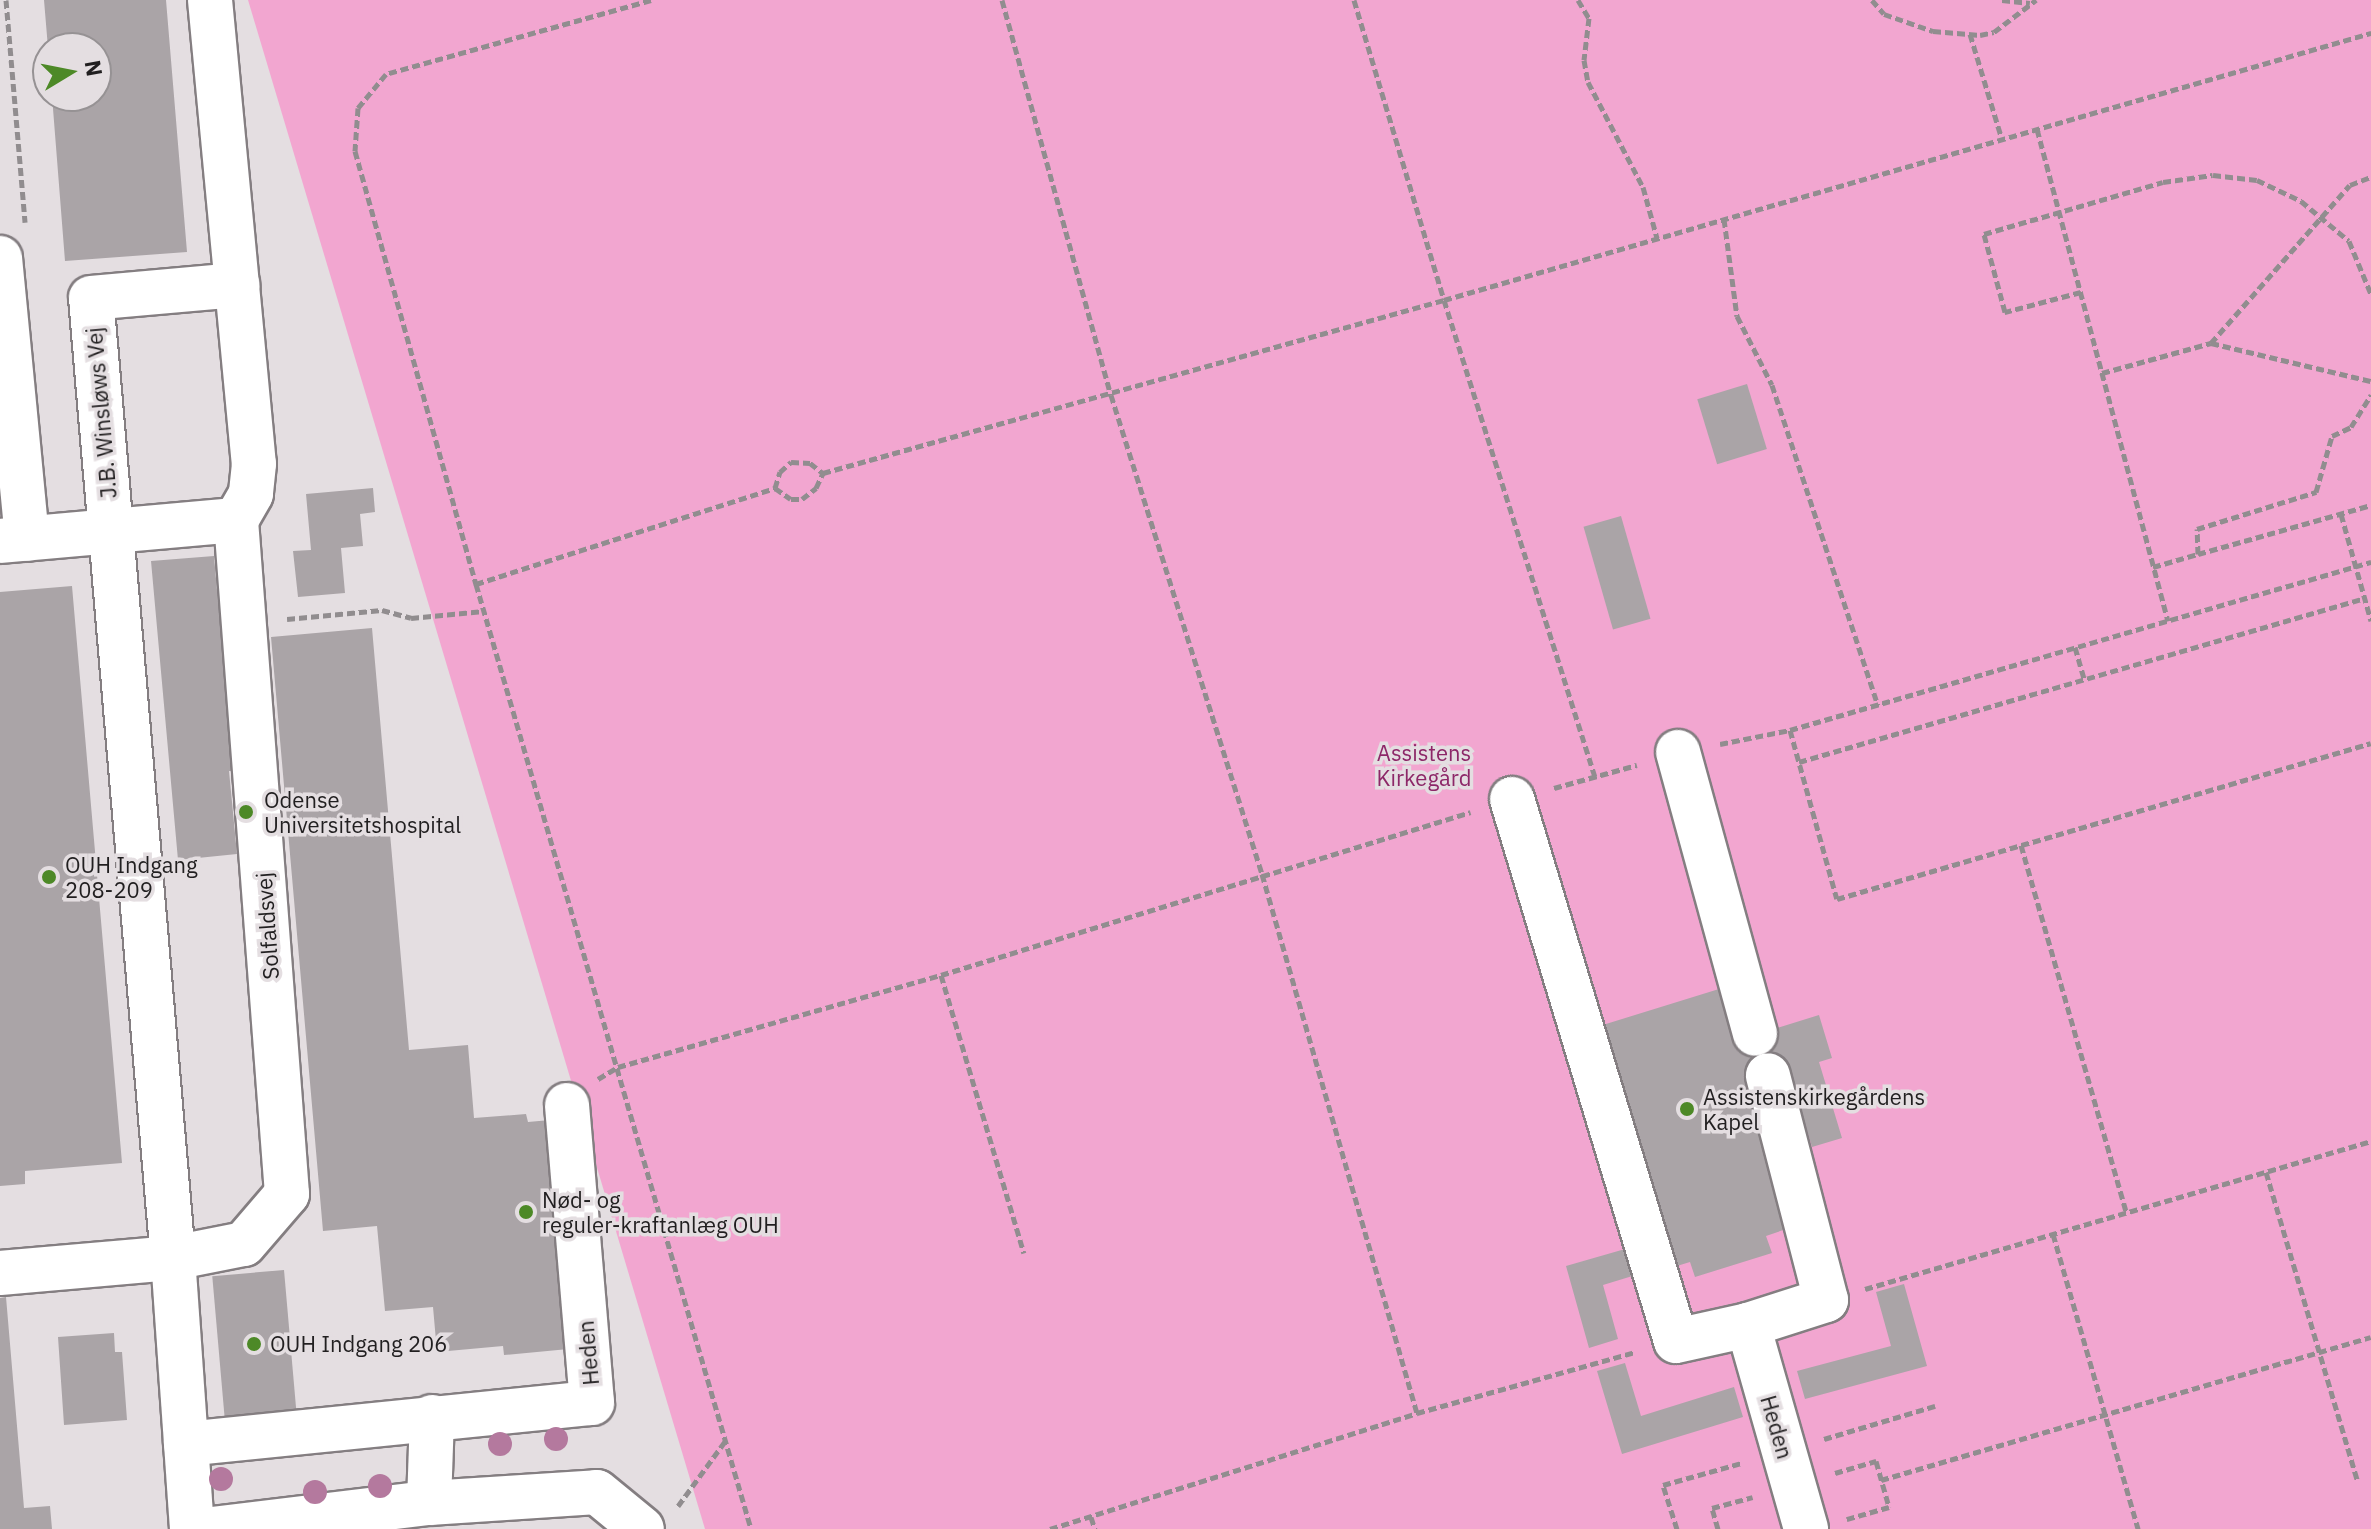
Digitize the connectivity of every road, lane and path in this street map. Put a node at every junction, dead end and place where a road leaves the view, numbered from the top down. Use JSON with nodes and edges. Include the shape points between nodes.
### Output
{"nodes":[{"id":1,"x":6,"y":0,"type":"edge"},
{"id":2,"x":210,"y":0,"type":"edge"},
{"id":3,"x":651,"y":0,"type":"edge"},
{"id":4,"x":1002,"y":0,"type":"edge"},
{"id":5,"x":1354,"y":0,"type":"edge"},
{"id":6,"x":1578,"y":0,"type":"edge"},
{"id":7,"x":1872,"y":0,"type":"edge"},
{"id":8,"x":2002,"y":0,"type":"edge"},
{"id":9,"x":2034,"y":2,"type":"edge"},
{"id":10,"x":2371,"y":33,"type":"edge"},
{"id":11,"x":1970,"y":34,"type":"junction"},
{"id":12,"x":2037,"y":129,"type":"junction"},
{"id":13,"x":2002,"y":139,"type":"junction"},
{"id":14,"x":2371,"y":177,"type":"edge"},
{"id":15,"x":2060,"y":213,"type":"junction"},
{"id":16,"x":2321,"y":217,"type":"junction"},
{"id":17,"x":1724,"y":219,"type":"junction"},
{"id":18,"x":1657,"y":238,"type":"junction"},
{"id":19,"x":13,"y":244,"type":"edge"},
{"id":20,"x":237,"y":285,"type":"junction"},
{"id":21,"x":2081,"y":292,"type":"junction"},
{"id":22,"x":2371,"y":294,"type":"edge"},
{"id":23,"x":1444,"y":300,"type":"junction"},
{"id":24,"x":2211,"y":343,"type":"junction"},
{"id":25,"x":2102,"y":373,"type":"junction"},
{"id":26,"x":2371,"y":381,"type":"edge"},
{"id":27,"x":1111,"y":395,"type":"junction"},
{"id":28,"x":2371,"y":395,"type":"edge"},
{"id":29,"x":823,"y":473,"type":"junction"},
{"id":30,"x":775,"y":488,"type":"junction"},
{"id":31,"x":2371,"y":505,"type":"edge"},
{"id":32,"x":2341,"y":514,"type":"junction"},
{"id":33,"x":236,"y":520,"type":"junction"},
{"id":34,"x":112,"y":531,"type":"junction"},
{"id":35,"x":13,"y":540,"type":"edge"},
{"id":36,"x":2198,"y":554,"type":"junction"},
{"id":37,"x":2371,"y":562,"type":"edge"},
{"id":38,"x":2356,"y":566,"type":"junction"},
{"id":39,"x":2153,"y":567,"type":"junction"},
{"id":40,"x":476,"y":584,"type":"junction"},
{"id":41,"x":2365,"y":598,"type":"junction"},
{"id":42,"x":484,"y":611,"type":"junction"},
{"id":43,"x":328,"y":615,"type":"dead end"},
{"id":44,"x":2168,"y":621,"type":"junction"},
{"id":45,"x":2371,"y":621,"type":"edge"},
{"id":46,"x":2075,"y":647,"type":"junction"},
{"id":47,"x":2084,"y":679,"type":"junction"},
{"id":48,"x":1878,"y":705,"type":"junction"},
{"id":49,"x":1790,"y":730,"type":"junction"},
{"id":50,"x":2371,"y":743,"type":"edge"},
{"id":51,"x":1678,"y":752,"type":"junction"},
{"id":52,"x":1799,"y":762,"type":"junction"},
{"id":53,"x":1595,"y":777,"type":"junction"},
{"id":54,"x":1512,"y":799,"type":"junction"},
{"id":55,"x":2021,"y":845,"type":"junction"},
{"id":56,"x":1262,"y":874,"type":"junction"},
{"id":57,"x":941,"y":975,"type":"junction"},
{"id":58,"x":618,"y":1067,"type":"junction"},
{"id":59,"x":567,"y":1105,"type":"joint"},
{"id":60,"x":2371,"y":1141,"type":"edge"},
{"id":61,"x":2266,"y":1172,"type":"junction"},
{"id":62,"x":2126,"y":1212,"type":"junction"},
{"id":63,"x":2053,"y":1234,"type":"junction"},
{"id":64,"x":1024,"y":1253,"type":"dead end"},
{"id":65,"x":173,"y":1258,"type":"junction"},
{"id":66,"x":0,"y":1273,"type":"edge"},
{"id":67,"x":1826,"y":1300,"type":"junction"},
{"id":68,"x":1748,"y":1325,"type":"junction"},
{"id":69,"x":2371,"y":1337,"type":"edge"},
{"id":70,"x":1676,"y":1341,"type":"junction"},
{"id":71,"x":2319,"y":1352,"type":"junction"},
{"id":72,"x":1417,"y":1413,"type":"junction"},
{"id":73,"x":2105,"y":1415,"type":"junction"},
{"id":74,"x":432,"y":1417,"type":"junction"},
{"id":75,"x":726,"y":1440,"type":"junction"},
{"id":76,"x":186,"y":1444,"type":"junction"},
{"id":77,"x":2357,"y":1480,"type":"dead end"},
{"id":78,"x":429,"y":1503,"type":"junction"},
{"id":79,"x":1091,"y":1517,"type":"junction"},
{"id":80,"x":656,"y":1523,"type":"edge"},
{"id":81,"x":1820,"y":1526,"type":"edge"},
{"id":82,"x":192,"y":1529,"type":"edge"},
{"id":83,"x":213,"y":1529,"type":"edge"},
{"id":84,"x":751,"y":1529,"type":"edge"},
{"id":85,"x":1050,"y":1529,"type":"edge"},
{"id":86,"x":1095,"y":1529,"type":"edge"},
{"id":87,"x":2138,"y":1529,"type":"edge"}],
"edges":[{"from":1,"to":19,"type":"path"},
{"from":2,"to":20,"type":"street"},
{"from":3,"to":40,"type":"path","via":[[386,74],[358,108],[355,151]]},
{"from":4,"to":27,"type":"path"},
{"from":5,"to":23,"type":"path"},
{"from":6,"to":18,"type":"path","via":[[1589,18],[1584,60],[1588,82],[1643,187]]},
{"from":7,"to":11,"type":"path","via":[[1884,14],[1933,31]]},
{"from":8,"to":9,"type":"path"},
{"from":9,"to":11,"type":"path","via":[[1994,32]]},
{"from":10,"to":12,"type":"path"},
{"from":11,"to":13,"type":"path"},
{"from":12,"to":13,"type":"path"},
{"from":12,"to":15,"type":"path"},
{"from":13,"to":17,"type":"path"},
{"from":14,"to":16,"type":"path","via":[[2350,185]]},
{"from":15,"to":16,"type":"path","via":[[2163,182],[2213,175],[2257,180]]},
{"from":15,"to":21,"type":"path"},
{"from":15,"to":21,"type":"path","via":[[1984,234],[2005,312]]},
{"from":16,"to":22,"type":"path","via":[[2349,241]]},
{"from":16,"to":24,"type":"path"},
{"from":17,"to":18,"type":"path"},
{"from":17,"to":48,"type":"path","via":[[1737,316],[1772,385]]},
{"from":18,"to":23,"type":"path"},
{"from":19,"to":35,"type":"street"},
{"from":20,"to":33,"type":"street","via":[[254,464],[251,494]]},
{"from":20,"to":34,"type":"street","name":"J.B. Winsløws Vej","via":[[91,298]]},
{"from":21,"to":25,"type":"path"},
{"from":23,"to":27,"type":"path"},
{"from":23,"to":53,"type":"path"},
{"from":24,"to":25,"type":"path"},
{"from":24,"to":26,"type":"path"},
{"from":25,"to":39,"type":"path"},
{"from":27,"to":29,"type":"path"},
{"from":27,"to":56,"type":"path"},
{"from":28,"to":36,"type":"path","via":[[2351,427],[2332,436],[2316,492],[2197,529]]},
{"from":29,"to":30,"type":"path","via":[[802,499],[791,499]]},
{"from":29,"to":30,"type":"path","via":[[810,463],[791,462],[780,472]]},
{"from":30,"to":40,"type":"path"},
{"from":31,"to":32,"type":"path"},
{"from":32,"to":36,"type":"path"},
{"from":32,"to":38,"type":"path"},
{"from":33,"to":34,"type":"street"},
{"from":33,"to":65,"type":"street","name":"Solfaldsvej","via":[[287,1194],[244,1244]]},
{"from":34,"to":35,"type":"street"},
{"from":34,"to":65,"type":"street"},
{"from":36,"to":39,"type":"path"},
{"from":37,"to":38,"type":"path"},
{"from":38,"to":41,"type":"path"},
{"from":38,"to":44,"type":"path"},
{"from":39,"to":44,"type":"path"},
{"from":40,"to":42,"type":"path"},
{"from":41,"to":45,"type":"path"},
{"from":41,"to":47,"type":"path"},
{"from":42,"to":43,"type":"path","via":[[411,618],[382,610]]},
{"from":42,"to":58,"type":"path"},
{"from":44,"to":46,"type":"path"},
{"from":46,"to":47,"type":"path"},
{"from":46,"to":48,"type":"path"},
{"from":47,"to":52,"type":"path"},
{"from":48,"to":49,"type":"path"},
{"from":49,"to":51,"type":"path"},
{"from":49,"to":52,"type":"path"},
{"from":50,"to":55,"type":"path"},
{"from":51,"to":53,"type":"path"},
{"from":51,"to":67,"type":"street"},
{"from":52,"to":55,"type":"path","via":[[1837,899]]},
{"from":53,"to":54,"type":"path"},
{"from":54,"to":56,"type":"path"},
{"from":54,"to":70,"type":"street"},
{"from":55,"to":62,"type":"path"},
{"from":56,"to":57,"type":"path"},
{"from":56,"to":72,"type":"path"},
{"from":57,"to":58,"type":"path"},
{"from":57,"to":64,"type":"path"},
{"from":58,"to":59,"type":"path","via":[[587,1084]]},
{"from":58,"to":75,"type":"path"},
{"from":59,"to":74,"type":"street","name":"Heden","via":[[592,1403]]},
{"from":60,"to":61,"type":"path"},
{"from":61,"to":62,"type":"path"},
{"from":61,"to":71,"type":"path"},
{"from":62,"to":63,"type":"path"},
{"from":63,"to":67,"type":"path"},
{"from":63,"to":73,"type":"path"},
{"from":65,"to":66,"type":"street","name":"Solfaldsvej"},
{"from":65,"to":76,"type":"street"},
{"from":67,"to":68,"type":"street"},
{"from":68,"to":70,"type":"street"},
{"from":68,"to":81,"type":"street","name":"Heden"},
{"from":69,"to":71,"type":"path"},
{"from":70,"to":72,"type":"path"},
{"from":71,"to":73,"type":"path"},
{"from":71,"to":77,"type":"path"},
{"from":72,"to":79,"type":"path"},
{"from":73,"to":81,"type":"path","via":[[1881,1480],[1889,1507]]},
{"from":73,"to":87,"type":"path"},
{"from":74,"to":76,"type":"street"},
{"from":74,"to":78,"type":"street"},
{"from":75,"to":80,"type":"path"},
{"from":75,"to":84,"type":"path"},
{"from":76,"to":82,"type":"street"},
{"from":78,"to":80,"type":"street","via":[[597,1492]]},
{"from":78,"to":83,"type":"street"},
{"from":79,"to":85,"type":"path"},
{"from":79,"to":86,"type":"path"}]}
